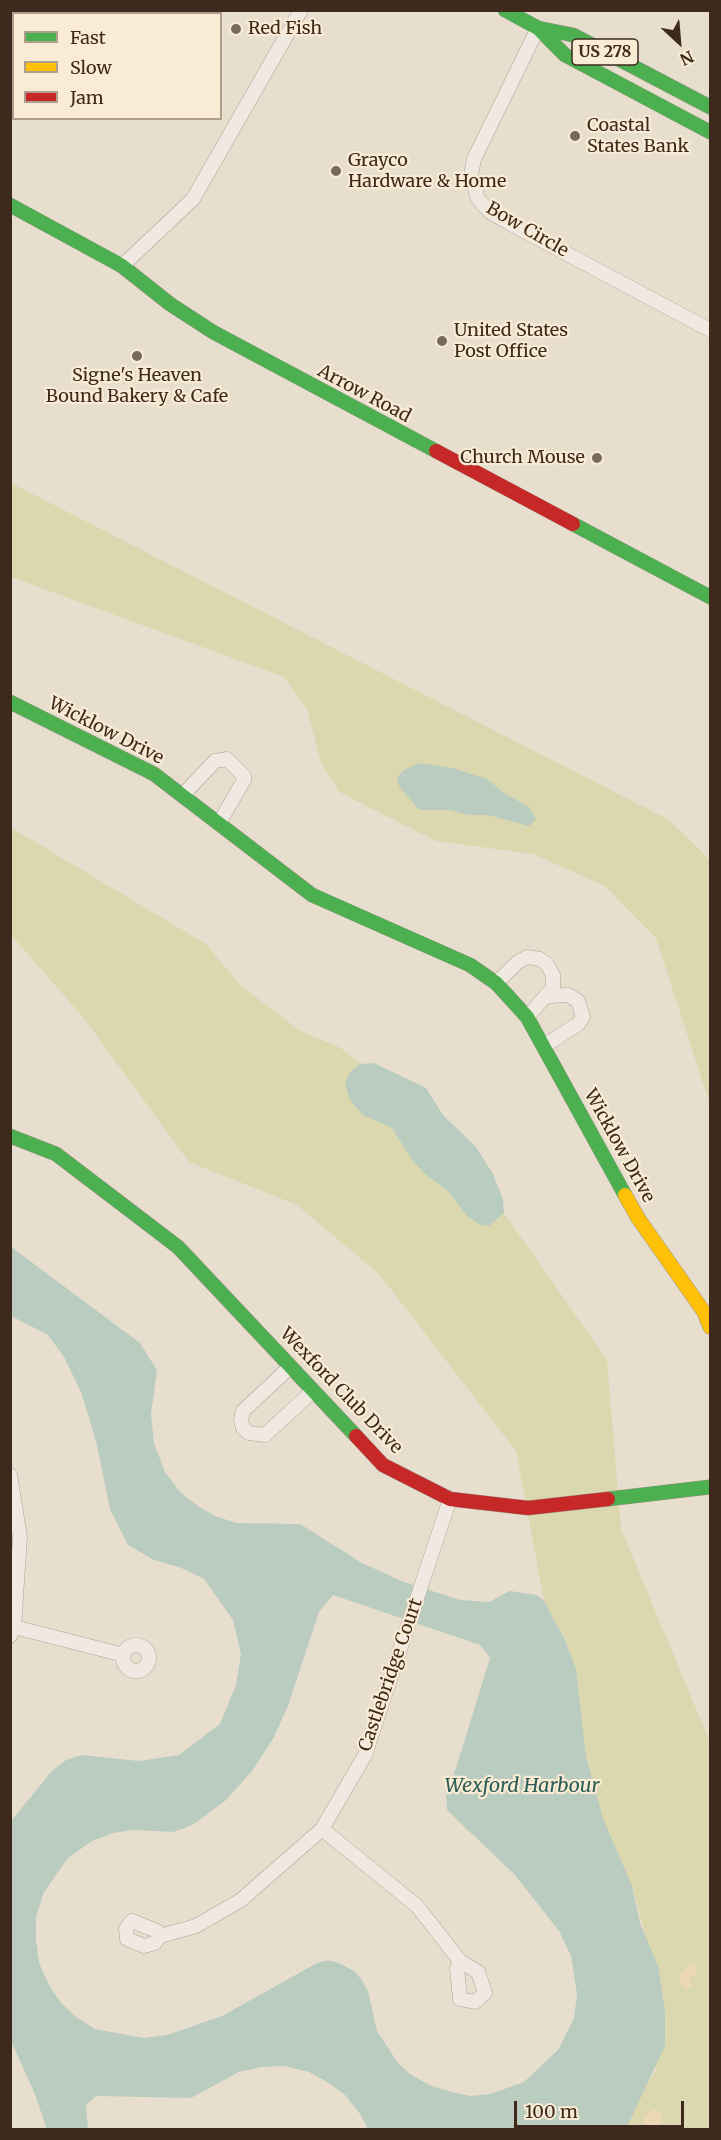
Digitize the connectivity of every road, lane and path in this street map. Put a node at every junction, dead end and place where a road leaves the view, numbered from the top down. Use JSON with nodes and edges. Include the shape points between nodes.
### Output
{"nodes":[{"id":1,"x":301,"y":10,"type":"edge"},
{"id":2,"x":505,"y":10,"type":"edge"},
{"id":3,"x":538,"y":28,"type":"junction"},
{"id":4,"x":711,"y":107,"type":"edge"},
{"id":5,"x":711,"y":132,"type":"edge"},
{"id":6,"x":10,"y":205,"type":"edge"},
{"id":7,"x":122,"y":266,"type":"junction"},
{"id":8,"x":711,"y":330,"type":"edge"},
{"id":9,"x":711,"y":597,"type":"edge"},
{"id":10,"x":10,"y":702,"type":"edge"},
{"id":11,"x":183,"y":795,"type":"junction"},
{"id":12,"x":219,"y":823,"type":"junction"},
{"id":13,"x":496,"y":983,"type":"junction"},
{"id":14,"x":549,"y":996,"type":"junction"},
{"id":15,"x":527,"y":1017,"type":"junction"},
{"id":16,"x":544,"y":1047,"type":"junction"},
{"id":17,"x":10,"y":1136,"type":"edge"},
{"id":18,"x":711,"y":1327,"type":"edge"},
{"id":19,"x":290,"y":1367,"type":"junction"},
{"id":20,"x":313,"y":1391,"type":"junction"},
{"id":21,"x":10,"y":1475,"type":"edge"},
{"id":22,"x":711,"y":1487,"type":"edge"},
{"id":23,"x":450,"y":1499,"type":"junction"},
{"id":24,"x":12,"y":1632,"type":"edge"},
{"id":25,"x":124,"y":1655,"type":"dead end"},
{"id":26,"x":322,"y":1829,"type":"junction"},
{"id":27,"x":160,"y":1936,"type":"dead end"},
{"id":28,"x":460,"y":1961,"type":"dead end"}],
"edges":[{"from":1,"to":7,"type":"street","via":[[193,199]]},
{"from":2,"to":3,"type":"main road","number":"US 278"},
{"from":3,"to":4,"type":"main road","number":"US 278","via":[[573,36]]},
{"from":3,"to":5,"type":"main road","number":"US 278","via":[[565,55]]},
{"from":3,"to":8,"type":"street","name":"Bow Circle","via":[[474,159],[471,175],[478,199],[509,224]]},
{"from":6,"to":7,"type":"main road","name":"Arrow Road"},
{"from":7,"to":9,"type":"main road","name":"Arrow Road","via":[[213,332]]},
{"from":10,"to":11,"type":"main road","name":"Wicklow Drive","via":[[154,774]]},
{"from":11,"to":12,"type":"main road","name":"Wicklow Drive"},
{"from":11,"to":12,"type":"street","via":[[215,761],[227,759],[244,780]]},
{"from":12,"to":13,"type":"main road","name":"Wicklow Drive","via":[[312,895],[470,965]]},
{"from":13,"to":14,"type":"street","via":[[518,962],[534,957],[547,964],[553,975]]},
{"from":13,"to":15,"type":"main road","name":"Wicklow Drive"},
{"from":14,"to":15,"type":"street"},
{"from":14,"to":16,"type":"street","via":[[568,995],[578,1000],[583,1017]]},
{"from":15,"to":16,"type":"main road","name":"Wicklow Drive"},
{"from":16,"to":18,"type":"main road","name":"Wicklow Drive","via":[[638,1218]]},
{"from":17,"to":19,"type":"main road","name":"Wexford Club Drive","via":[[56,1154],[178,1247]]},
{"from":19,"to":20,"type":"main road","name":"Wexford Club Drive"},
{"from":19,"to":20,"type":"street","via":[[243,1411],[243,1428],[265,1435]]},
{"from":20,"to":23,"type":"main road","name":"Wexford Club Drive","via":[[383,1465]]},
{"from":21,"to":24,"type":"street","via":[[20,1537]]},
{"from":22,"to":23,"type":"main road","name":"Wexford Club Drive","via":[[528,1508]]},
{"from":23,"to":26,"type":"street","name":"Castlebridge Court","via":[[365,1755]]},
{"from":24,"to":25,"type":"street"},
{"from":26,"to":27,"type":"street","name":"Castlebridge Court","via":[[242,1900],[196,1926]]},
{"from":26,"to":28,"type":"street","via":[[417,1906]]}]}
